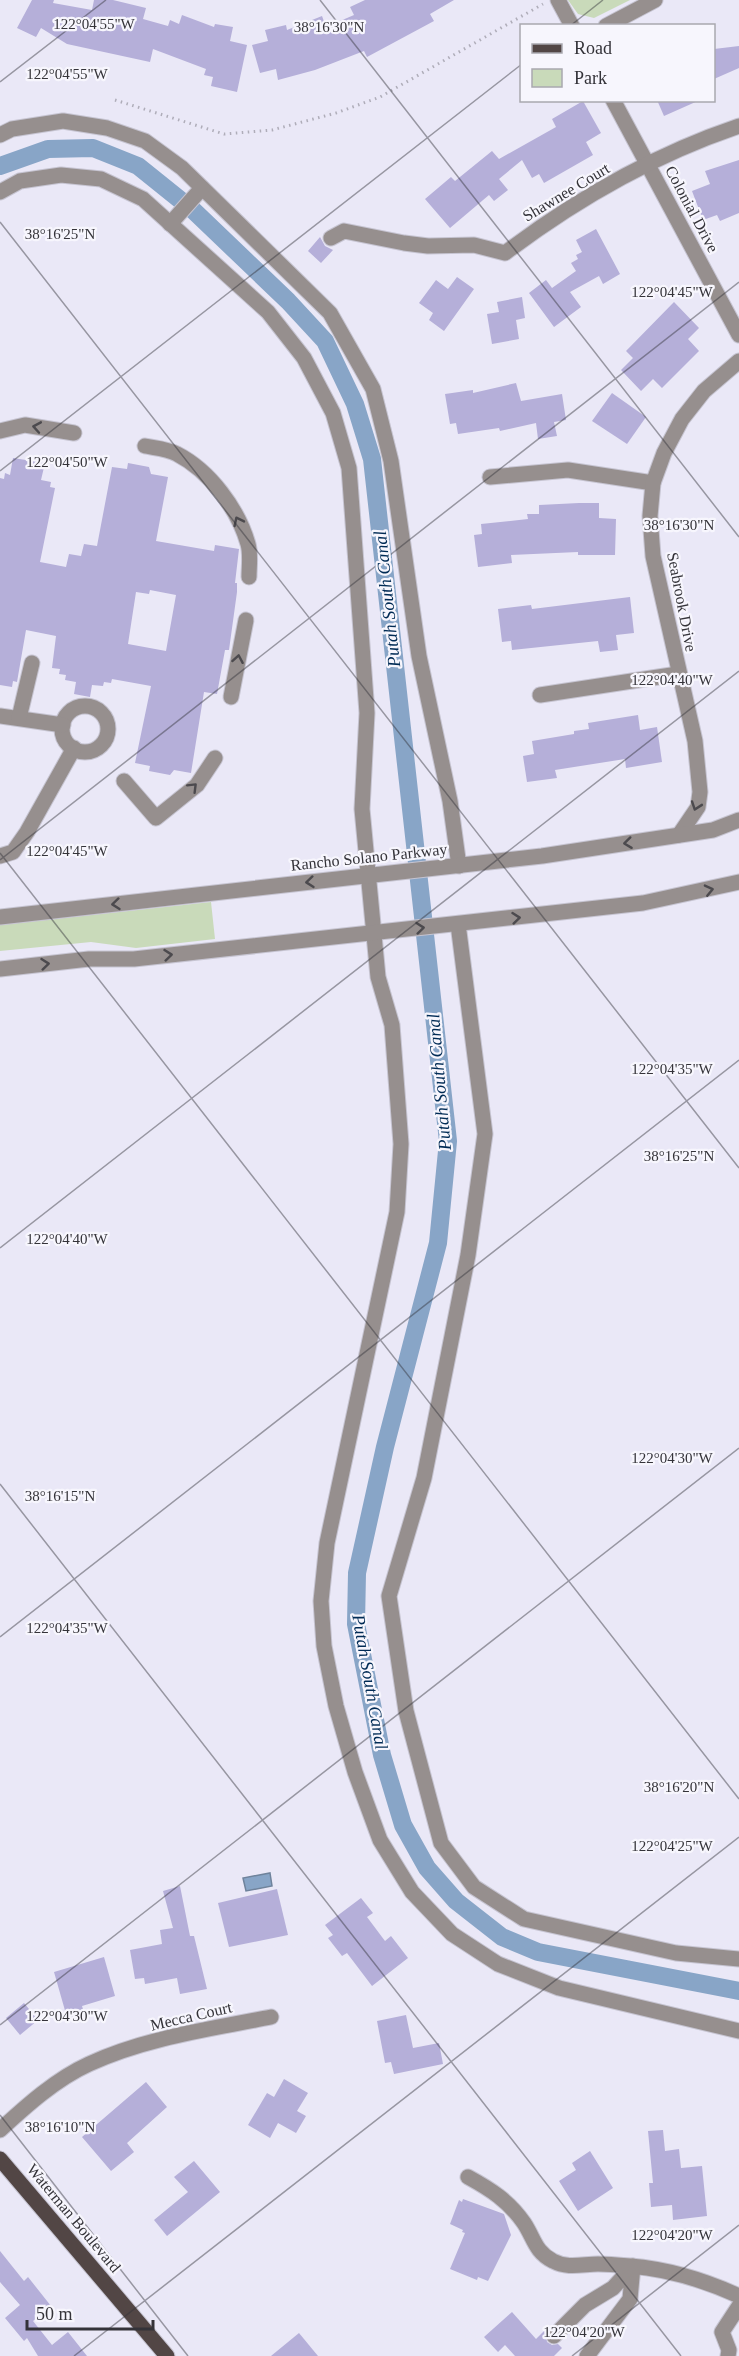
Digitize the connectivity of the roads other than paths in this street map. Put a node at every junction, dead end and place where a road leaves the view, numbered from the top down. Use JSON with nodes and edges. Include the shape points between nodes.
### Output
{"nodes":[{"id":1,"x":558,"y":0,"type":"edge"},
{"id":2,"x":655,"y":0,"type":"edge"},
{"id":3,"x":571,"y":24,"type":"edge"},
{"id":4,"x":610,"y":24,"type":"edge"},
{"id":5,"x":614,"y":102,"type":"edge"},
{"id":6,"x":739,"y":126,"type":"edge"},
{"id":7,"x":0,"y":135,"type":"edge"},
{"id":8,"x":648,"y":166,"type":"junction"},
{"id":9,"x":200,"y":190,"type":"junction"},
{"id":10,"x":0,"y":192,"type":"edge"},
{"id":11,"x":172,"y":221,"type":"junction"},
{"id":12,"x":331,"y":238,"type":"dead end"},
{"id":13,"x":739,"y":335,"type":"edge"},
{"id":14,"x":739,"y":361,"type":"edge"},
{"id":15,"x":0,"y":431,"type":"edge"},
{"id":16,"x":75,"y":433,"type":"dead end"},
{"id":17,"x":145,"y":446,"type":"dead end"},
{"id":18,"x":490,"y":477,"type":"dead end"},
{"id":19,"x":653,"y":483,"type":"junction"},
{"id":20,"x":249,"y":577,"type":"dead end"},
{"id":21,"x":246,"y":620,"type":"dead end"},
{"id":22,"x":32,"y":663,"type":"dead end"},
{"id":23,"x":678,"y":674,"type":"junction"},
{"id":24,"x":540,"y":695,"type":"dead end"},
{"id":25,"x":231,"y":697,"type":"dead end"},
{"id":26,"x":0,"y":716,"type":"edge"},
{"id":27,"x":19,"y":718,"type":"junction"},
{"id":28,"x":63,"y":725,"type":"junction"},
{"id":29,"x":74,"y":748,"type":"junction"},
{"id":30,"x":215,"y":758,"type":"dead end"},
{"id":31,"x":124,"y":781,"type":"dead end"},
{"id":32,"x":739,"y":820,"type":"edge"},
{"id":33,"x":679,"y":835,"type":"junction"},
{"id":34,"x":0,"y":856,"type":"edge"},
{"id":35,"x":459,"y":866,"type":"junction"},
{"id":36,"x":368,"y":875,"type":"junction"},
{"id":37,"x":739,"y":882,"type":"edge"},
{"id":38,"x":0,"y":916,"type":"edge"},
{"id":39,"x":455,"y":925,"type":"junction"},
{"id":40,"x":380,"y":932,"type":"junction"},
{"id":41,"x":0,"y":969,"type":"edge"},
{"id":42,"x":739,"y":1959,"type":"edge"},
{"id":43,"x":271,"y":2017,"type":"dead end"},
{"id":44,"x":739,"y":2031,"type":"edge"},
{"id":45,"x":0,"y":2130,"type":"edge"},
{"id":46,"x":0,"y":2159,"type":"edge"},
{"id":47,"x":468,"y":2177,"type":"dead end"},
{"id":48,"x":633,"y":2266,"type":"junction"},
{"id":49,"x":739,"y":2296,"type":"edge"},
{"id":50,"x":739,"y":2306,"type":"edge"},
{"id":51,"x":554,"y":2336,"type":"dead end"},
{"id":52,"x":167,"y":2356,"type":"edge"},
{"id":53,"x":587,"y":2356,"type":"edge"},
{"id":54,"x":728,"y":2356,"type":"edge"}],
"edges":[{"from":1,"to":3,"type":"street"},
{"from":2,"to":4,"type":"street"},
{"from":5,"to":8,"type":"street","name":"Colonial Drive"},
{"from":6,"to":8,"type":"street","name":"Shawnee Court","via":[[697,140]]},
{"from":7,"to":9,"type":"street","via":[[12,129],[63,121],[107,128],[145,141],[182,168]]},
{"from":8,"to":12,"type":"street","name":"Shawnee Court","via":[[540,226],[505,253],[474,245],[404,243],[344,231]]},
{"from":8,"to":13,"type":"street","name":"Colonial Drive"},
{"from":9,"to":11,"type":"street"},
{"from":9,"to":35,"type":"street","via":[[330,313],[373,389],[391,461],[419,656],[450,801]]},
{"from":10,"to":11,"type":"street","via":[[20,181],[61,175],[101,179],[142,199]]},
{"from":11,"to":36,"type":"street","via":[[268,312],[304,358],[333,413],[349,468],[367,713],[362,809]]},
{"from":14,"to":19,"type":"street","name":"Seabrook Drive","via":[[704,391],[682,419]]},
{"from":16,"to":15,"type":"street","one_way":true,"via":[[25,425]]},
{"from":20,"to":17,"type":"street","one_way":true,"via":[[249,546],[238,518],[220,492],[201,471],[175,453]]},
{"from":18,"to":19,"type":"street","via":[[568,470]]},
{"from":19,"to":23,"type":"street","name":"Seabrook Drive","via":[[653,556]]},
{"from":25,"to":21,"type":"street","one_way":true},
{"from":22,"to":27,"type":"street"},
{"from":23,"to":24,"type":"street"},
{"from":23,"to":33,"type":"street","name":"Seabrook Drive","one_way":true,"via":[[695,741],[700,792],[698,807]]},
{"from":26,"to":27,"type":"street"},
{"from":27,"to":28,"type":"street"},
{"from":28,"to":29,"type":"street","via":[[65,739]]},
{"from":28,"to":29,"type":"street","via":[[70,712],[84,706],[99,710],[107,723],[106,738],[96,749]]},
{"from":29,"to":34,"type":"street","via":[[27,832],[13,852]]},
{"from":31,"to":30,"type":"street","one_way":true,"via":[[156,818],[197,785]]},
{"from":32,"to":33,"type":"street","name":"Rancho Solano Parkway","via":[[713,830]]},
{"from":33,"to":35,"type":"street","name":"Rancho Solano Parkway","one_way":true},
{"from":35,"to":36,"type":"street","name":"Rancho Solano Parkway"},
{"from":36,"to":38,"type":"street","name":"Rancho Solano Parkway","one_way":true},
{"from":36,"to":40,"type":"street"},
{"from":39,"to":37,"type":"street","one_way":true,"via":[[643,903]]},
{"from":40,"to":39,"type":"street","one_way":true},
{"from":39,"to":42,"type":"street","via":[[485,1134],[468,1255],[424,1478],[389,1596],[406,1711],[441,1843],[474,1887],[524,1918],[676,1953]]},
{"from":41,"to":40,"type":"street","one_way":true,"via":[[89,959],[134,959]]},
{"from":40,"to":44,"type":"street","via":[[378,977],[392,1025],[401,1144],[397,1212],[327,1544],[321,1601],[324,1646],[355,1773],[380,1840],[412,1892],[452,1934],[498,1964],[559,1988]]},
{"from":43,"to":45,"type":"street","name":"Mecca Court","via":[[130,2048],[87,2065],[52,2087]]},
{"from":46,"to":52,"type":"main road","name":"Waterman Boulevard"},
{"from":47,"to":48,"type":"street","via":[[497,2193],[524,2223],[536,2249],[554,2262],[575,2267]]},
{"from":48,"to":49,"type":"street","via":[[673,2272]]},
{"from":48,"to":51,"type":"street","via":[[613,2288],[585,2305]]},
{"from":48,"to":53,"type":"street","via":[[630,2299]]},
{"from":50,"to":54,"type":"street","via":[[722,2332]]}]}
